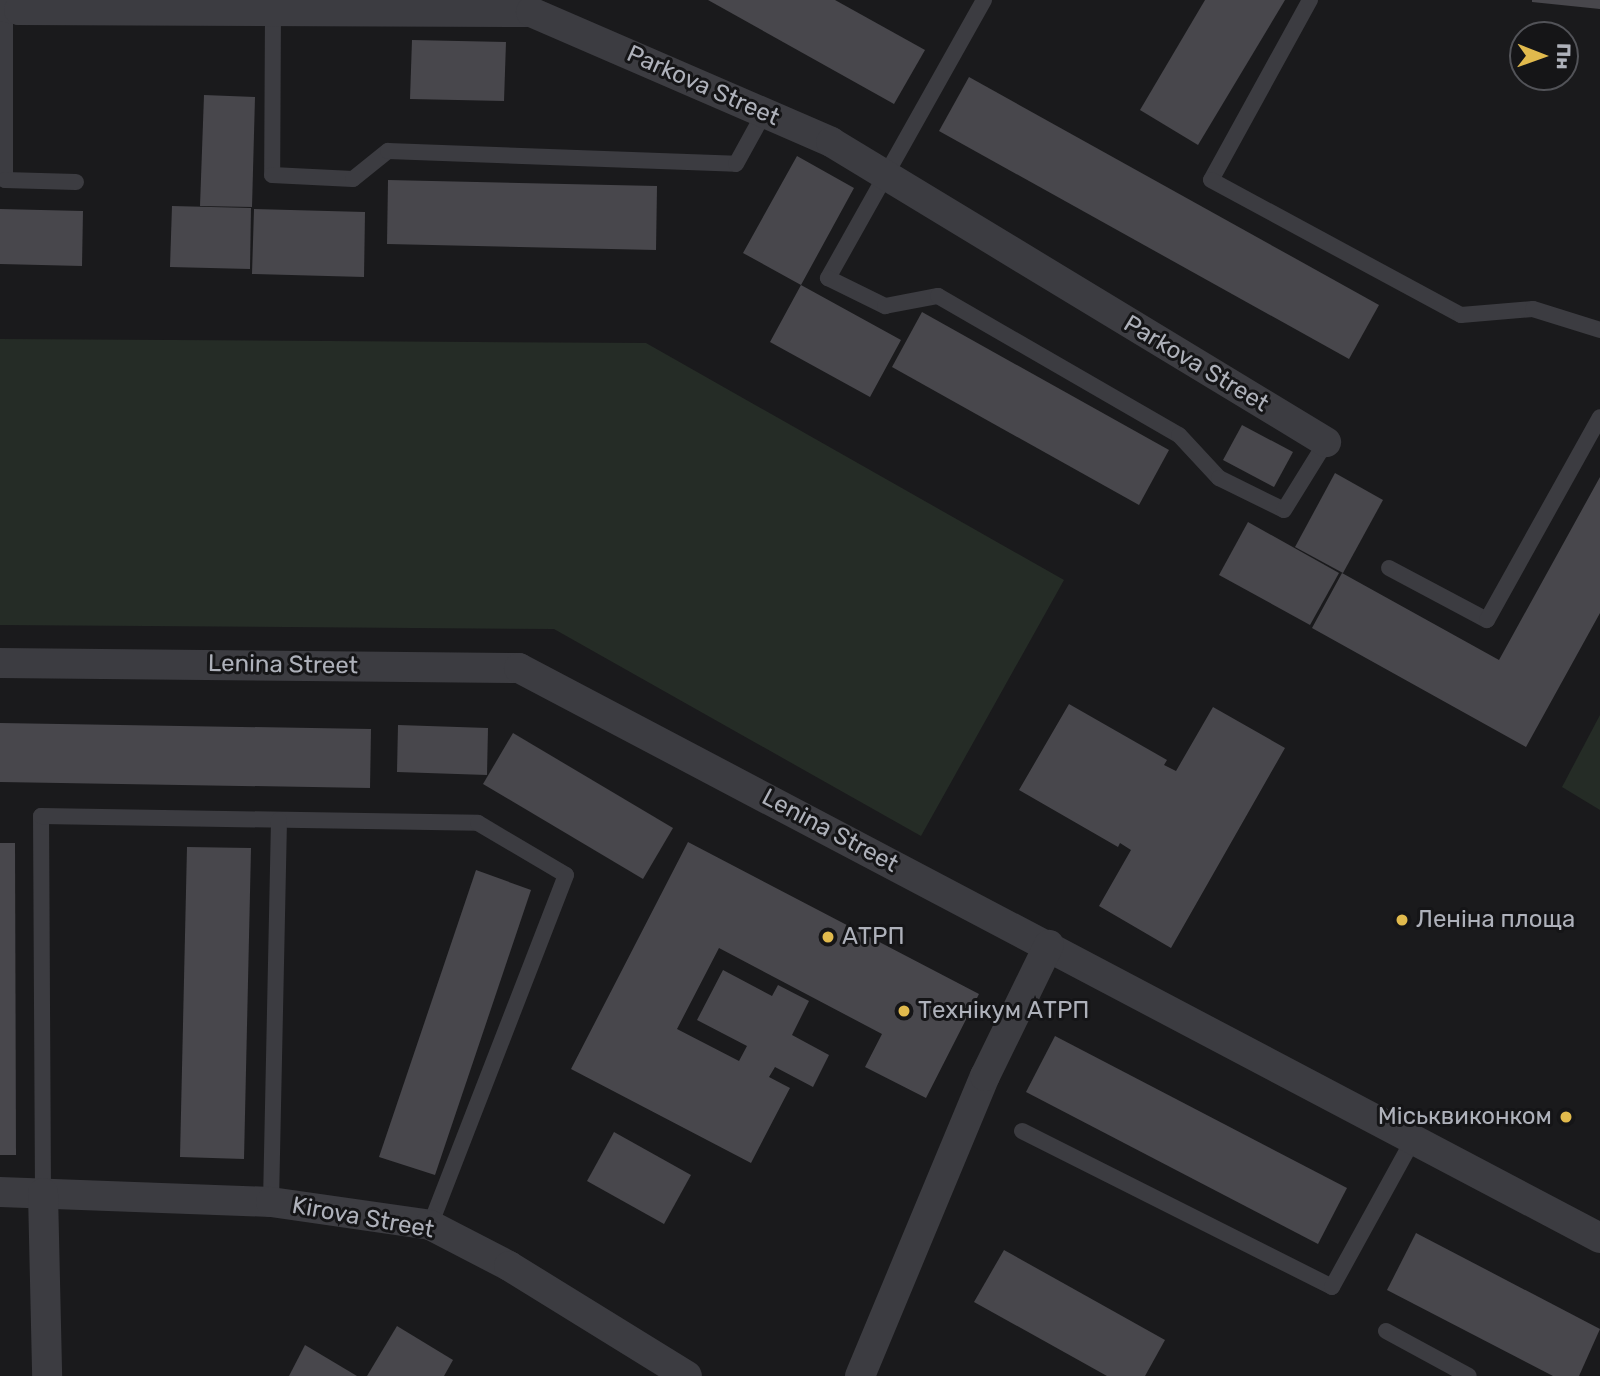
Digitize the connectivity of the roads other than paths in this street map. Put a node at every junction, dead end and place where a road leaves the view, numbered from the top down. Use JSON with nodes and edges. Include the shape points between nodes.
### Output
{"nodes":[{"id":1,"x":984,"y":0,"type":"edge"},
{"id":2,"x":1310,"y":0,"type":"edge"},
{"id":3,"x":360,"y":6,"type":"edge"},
{"id":4,"x":3,"y":7,"type":"edge"},
{"id":5,"x":274,"y":11,"type":"junction"},
{"id":6,"x":764,"y":113,"type":"junction"},
{"id":7,"x":885,"y":175,"type":"junction"},
{"id":8,"x":76,"y":181,"type":"dead end"},
{"id":9,"x":1600,"y":330,"type":"edge"},
{"id":10,"x":1600,"y":416,"type":"edge"},
{"id":11,"x":1326,"y":442,"type":"joint"},
{"id":12,"x":1389,"y":568,"type":"dead end"},
{"id":13,"x":0,"y":663,"type":"edge"},
{"id":14,"x":279,"y":820,"type":"junction"},
{"id":15,"x":1049,"y":945,"type":"junction"},
{"id":16,"x":1023,"y":1131,"type":"dead end"},
{"id":17,"x":1415,"y":1136,"type":"junction"},
{"id":18,"x":0,"y":1192,"type":"edge"},
{"id":19,"x":43,"y":1193,"type":"junction"},
{"id":20,"x":271,"y":1202,"type":"junction"},
{"id":21,"x":430,"y":1225,"type":"junction"},
{"id":22,"x":1600,"y":1238,"type":"edge"},
{"id":23,"x":1386,"y":1331,"type":"dead end"},
{"id":24,"x":47,"y":1376,"type":"edge"},
{"id":25,"x":687,"y":1376,"type":"edge"},
{"id":26,"x":860,"y":1376,"type":"edge"},
{"id":27,"x":1469,"y":1376,"type":"edge"}],
"edges":[{"from":1,"to":7,"type":"lane"},
{"from":2,"to":9,"type":"lane","via":[[1211,180],[1461,315],[1534,309]]},
{"from":3,"to":5,"type":"street","name":"Parkova Street"},
{"from":3,"to":6,"type":"street","name":"Parkova Street","via":[[531,12]]},
{"from":4,"to":5,"type":"street","name":"Parkova Street"},
{"from":4,"to":8,"type":"lane","via":[[5,180]]},
{"from":5,"to":6,"type":"lane","via":[[272,175],[353,179],[388,151],[736,164]]},
{"from":6,"to":7,"type":"street","name":"Parkova Street","via":[[831,142]]},
{"from":7,"to":11,"type":"street","name":"Parkova Street"},
{"from":7,"to":11,"type":"lane","via":[[828,278],[885,306],[938,296],[1180,435],[1219,478],[1284,510]]},
{"from":10,"to":12,"type":"lane","via":[[1487,620]]},
{"from":13,"to":15,"type":"street","name":"Lenina Street","via":[[519,668]]},
{"from":14,"to":19,"type":"lane","via":[[41,816]]},
{"from":14,"to":20,"type":"lane"},
{"from":14,"to":21,"type":"lane","via":[[478,823],[566,875]]},
{"from":15,"to":17,"type":"street","name":"Lenina Street"},
{"from":15,"to":26,"type":"street","via":[[985,1076]]},
{"from":16,"to":17,"type":"lane","via":[[1332,1287]]},
{"from":17,"to":22,"type":"street","name":"Lenina Street"},
{"from":18,"to":19,"type":"street","name":"Kirova Street"},
{"from":19,"to":20,"type":"street","name":"Kirova Street"},
{"from":19,"to":24,"type":"street"},
{"from":20,"to":21,"type":"street","name":"Kirova Street"},
{"from":21,"to":25,"type":"street","name":"Kirova Street","via":[[509,1266]]},
{"from":23,"to":27,"type":"lane"}]}
